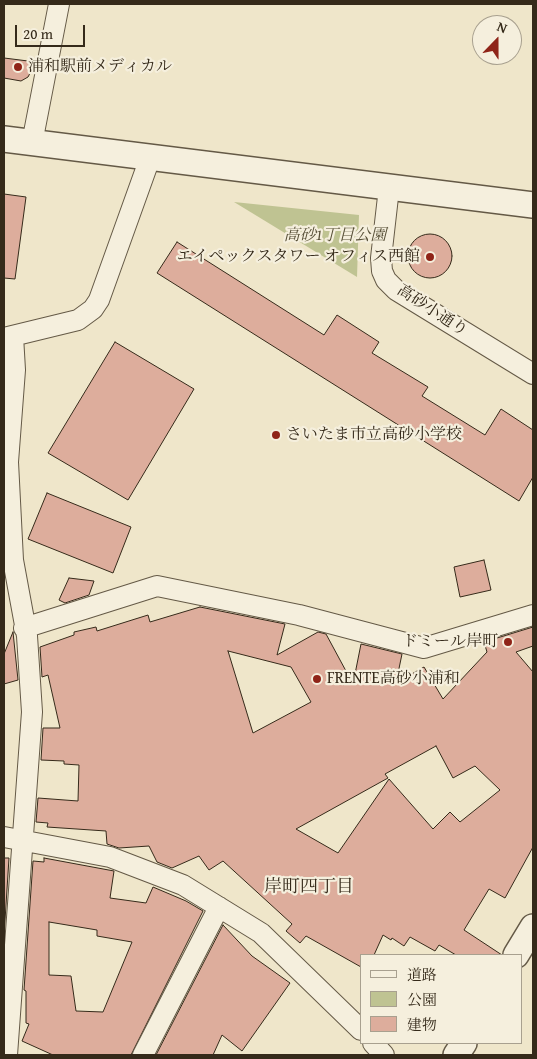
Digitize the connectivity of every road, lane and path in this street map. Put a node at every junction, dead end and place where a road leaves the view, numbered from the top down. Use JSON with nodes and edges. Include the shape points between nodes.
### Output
{"nodes":[{"id":1,"x":59,"y":4,"type":"edge"},
{"id":2,"x":4,"y":139,"type":"edge"},
{"id":3,"x":32,"y":143,"type":"junction"},
{"id":4,"x":150,"y":158,"type":"junction"},
{"id":5,"x":389,"y":188,"type":"junction"},
{"id":6,"x":533,"y":205,"type":"edge"},
{"id":7,"x":9,"y":337,"type":"edge"},
{"id":8,"x":533,"y":374,"type":"edge"},
{"id":9,"x":8,"y":558,"type":"edge"},
{"id":10,"x":533,"y":615,"type":"edge"},
{"id":11,"x":24,"y":628,"type":"junction"},
{"id":12,"x":4,"y":837,"type":"edge"},
{"id":13,"x":24,"y":840,"type":"junction"},
{"id":14,"x":219,"y":907,"type":"junction"},
{"id":15,"x":533,"y":927,"type":"edge"},
{"id":16,"x":517,"y":954,"type":"edge"},
{"id":17,"x":360,"y":1029,"type":"edge"},
{"id":18,"x":373,"y":1044,"type":"edge"},
{"id":19,"x":463,"y":1044,"type":"edge"},
{"id":20,"x":12,"y":1053,"type":"edge"},
{"id":21,"x":144,"y":1055,"type":"edge"},
{"id":22,"x":384,"y":1055,"type":"edge"},
{"id":23,"x":456,"y":1055,"type":"edge"}],
"edges":[{"from":1,"to":3,"type":"street"},
{"from":2,"to":3,"type":"street"},
{"from":3,"to":4,"type":"street"},
{"from":4,"to":5,"type":"street"},
{"from":4,"to":7,"type":"street","via":[[99,300],[93,308],[78,320]]},
{"from":5,"to":6,"type":"street"},
{"from":5,"to":8,"type":"street","name":"高砂小通り","via":[[380,258],[386,280],[396,290]]},
{"from":7,"to":9,"type":"street","via":[[15,370],[8,462]]},
{"from":9,"to":11,"type":"street"},
{"from":10,"to":11,"type":"street","via":[[424,648],[299,615],[157,586]]},
{"from":11,"to":13,"type":"street","via":[[32,712]]},
{"from":12,"to":13,"type":"street"},
{"from":13,"to":14,"type":"street","via":[[110,857],[183,885]]},
{"from":13,"to":20,"type":"street"},
{"from":14,"to":17,"type":"street","via":[[261,933]]},
{"from":14,"to":21,"type":"street"},
{"from":15,"to":16,"type":"street"},
{"from":18,"to":22,"type":"street"},
{"from":19,"to":23,"type":"street"}]}
